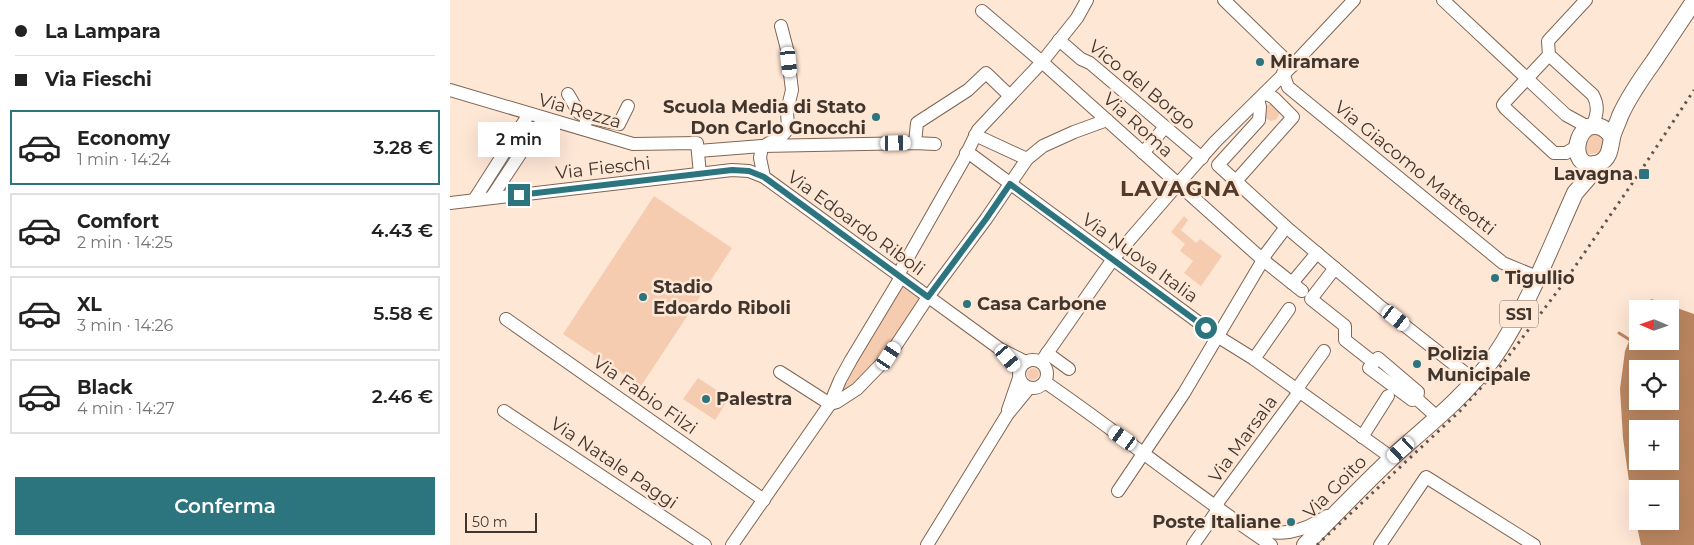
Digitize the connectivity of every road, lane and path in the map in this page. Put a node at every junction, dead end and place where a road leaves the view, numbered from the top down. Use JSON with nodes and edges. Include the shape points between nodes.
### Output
{"nodes":[{"id":1,"x":1087,"y":0,"type":"edge"},
{"id":2,"x":1224,"y":0,"type":"edge"},
{"id":3,"x":1354,"y":0,"type":"edge"},
{"id":4,"x":1443,"y":0,"type":"edge"},
{"id":5,"x":1586,"y":0,"type":"edge"},
{"id":6,"x":1694,"y":1,"type":"edge"},
{"id":7,"x":982,"y":11,"type":"dead end"},
{"id":8,"x":781,"y":26,"type":"dead end"},
{"id":9,"x":1059,"y":40,"type":"junction"},
{"id":10,"x":1549,"y":55,"type":"junction"},
{"id":11,"x":1042,"y":62,"type":"junction"},
{"id":12,"x":1288,"y":70,"type":"junction"},
{"id":13,"x":1526,"y":79,"type":"junction"},
{"id":14,"x":450,"y":90,"type":"edge"},
{"id":15,"x":568,"y":94,"type":"dead end"},
{"id":16,"x":1010,"y":96,"type":"junction"},
{"id":17,"x":1264,"y":100,"type":"junction"},
{"id":18,"x":1628,"y":100,"type":"junction"},
{"id":19,"x":628,"y":106,"type":"dead end"},
{"id":20,"x":529,"y":114,"type":"junction"},
{"id":21,"x":1566,"y":115,"type":"junction"},
{"id":22,"x":544,"y":118,"type":"junction"},
{"id":23,"x":1106,"y":120,"type":"junction"},
{"id":24,"x":585,"y":124,"type":"junction"},
{"id":25,"x":1593,"y":126,"type":"junction"},
{"id":26,"x":1165,"y":127,"type":"junction"},
{"id":27,"x":975,"y":135,"type":"junction"},
{"id":28,"x":1612,"y":137,"type":"junction"},
{"id":29,"x":914,"y":143,"type":"junction"},
{"id":30,"x":935,"y":144,"type":"dead end"},
{"id":31,"x":762,"y":146,"type":"junction"},
{"id":32,"x":1577,"y":148,"type":"junction"},
{"id":33,"x":698,"y":150,"type":"junction"},
{"id":34,"x":1143,"y":153,"type":"junction"},
{"id":35,"x":966,"y":154,"type":"junction"},
{"id":36,"x":1202,"y":158,"type":"junction"},
{"id":37,"x":1028,"y":159,"type":"junction"},
{"id":38,"x":1595,"y":164,"type":"junction"},
{"id":39,"x":700,"y":174,"type":"junction"},
{"id":40,"x":764,"y":177,"type":"junction"},
{"id":41,"x":1236,"y":181,"type":"junction"},
{"id":42,"x":1010,"y":184,"type":"junction"},
{"id":43,"x":1178,"y":184,"type":"junction"},
{"id":44,"x":1576,"y":193,"type":"junction"},
{"id":45,"x":491,"y":198,"type":"junction"},
{"id":46,"x":474,"y":200,"type":"junction"},
{"id":47,"x":450,"y":203,"type":"edge"},
{"id":48,"x":1286,"y":227,"type":"junction"},
{"id":49,"x":1317,"y":253,"type":"junction"},
{"id":50,"x":1263,"y":259,"type":"junction"},
{"id":51,"x":1113,"y":260,"type":"junction"},
{"id":52,"x":1335,"y":268,"type":"junction"},
{"id":53,"x":900,"y":276,"type":"junction"},
{"id":54,"x":1537,"y":277,"type":"junction"},
{"id":55,"x":1302,"y":291,"type":"junction"},
{"id":56,"x":928,"y":297,"type":"junction"},
{"id":57,"x":1289,"y":309,"type":"dead end"},
{"id":58,"x":506,"y":319,"type":"dead end"},
{"id":59,"x":1217,"y":336,"type":"junction"},
{"id":60,"x":1324,"y":352,"type":"dead end"},
{"id":61,"x":1044,"y":358,"type":"junction"},
{"id":62,"x":1254,"y":359,"type":"junction"},
{"id":63,"x":1069,"y":369,"type":"dead end"},
{"id":64,"x":1022,"y":370,"type":"junction"},
{"id":65,"x":780,"y":372,"type":"dead end"},
{"id":66,"x":1474,"y":380,"type":"junction"},
{"id":67,"x":1045,"y":382,"type":"junction"},
{"id":68,"x":1029,"y":388,"type":"junction"},
{"id":69,"x":1297,"y":391,"type":"junction"},
{"id":70,"x":1388,"y":396,"type":"dead end"},
{"id":71,"x":830,"y":404,"type":"junction"},
{"id":72,"x":504,"y":411,"type":"dead end"},
{"id":73,"x":1008,"y":415,"type":"junction"},
{"id":74,"x":1437,"y":417,"type":"junction"},
{"id":75,"x":1362,"y":437,"type":"junction"},
{"id":76,"x":1144,"y":453,"type":"junction"},
{"id":77,"x":1392,"y":458,"type":"junction"},
{"id":78,"x":1118,"y":491,"type":"dead end"},
{"id":79,"x":764,"y":500,"type":"junction"},
{"id":80,"x":1345,"y":503,"type":"junction"},
{"id":81,"x":1217,"y":507,"type":"junction"},
{"id":82,"x":1240,"y":524,"type":"junction"},
{"id":83,"x":705,"y":545,"type":"edge"},
{"id":84,"x":732,"y":545,"type":"edge"},
{"id":85,"x":927,"y":545,"type":"edge"},
{"id":86,"x":1193,"y":545,"type":"edge"},
{"id":87,"x":1262,"y":545,"type":"edge"},
{"id":88,"x":1271,"y":545,"type":"edge"},
{"id":89,"x":1306,"y":545,"type":"edge"},
{"id":90,"x":1380,"y":545,"type":"edge"},
{"id":91,"x":1534,"y":545,"type":"edge"}],
"edges":[{"from":1,"to":9,"type":"street"},
{"from":2,"to":12,"type":"street","name":"Via Giacomo Matteotti"},
{"from":3,"to":12,"type":"street"},
{"from":4,"to":13,"type":"street"},
{"from":5,"to":10,"type":"street","via":[[1548,41]]},
{"from":6,"to":18,"type":"main road"},
{"from":7,"to":11,"type":"street","name":"Via Roma"},
{"from":8,"to":31,"type":"street","via":[[792,90],[787,111],[788,129],[781,137]]},
{"from":9,"to":11,"type":"street"},
{"from":9,"to":26,"type":"street","name":"Vico del Borgo"},
{"from":10,"to":13,"type":"street"},
{"from":10,"to":25,"type":"street","via":[[1593,94],[1598,108]]},
{"from":11,"to":16,"type":"street"},
{"from":11,"to":23,"type":"street","name":"Via Roma"},
{"from":12,"to":17,"type":"street"},
{"from":12,"to":54,"type":"street","name":"Via Giacomo Matteotti","via":[[1288,87],[1503,263]]},
{"from":13,"to":21,"type":"street"},
{"from":13,"to":32,"type":"street","via":[[1505,102],[1505,108],[1554,153],[1566,153]]},
{"from":14,"to":20,"type":"street","name":"Via Rezza"},
{"from":15,"to":24,"type":"street"},
{"from":16,"to":27,"type":"street"},
{"from":16,"to":29,"type":"street","via":[[986,73],[968,90],[917,123]]},
{"from":17,"to":36,"type":"street","via":[[1215,142]]},
{"from":17,"to":41,"type":"street","via":[[1259,120],[1218,165]]},
{"from":17,"to":41,"type":"street","via":[[1294,117]]},
{"from":18,"to":25,"type":"main road","via":[[1613,115]]},
{"from":18,"to":28,"type":"main road"},
{"from":19,"to":24,"type":"street","via":[[619,124]]},
{"from":20,"to":22,"type":"street","name":"Via Rezza"},
{"from":20,"to":46,"type":"street"},
{"from":21,"to":25,"type":"street"},
{"from":21,"to":32,"type":"street"},
{"from":22,"to":24,"type":"street","name":"Via Rezza"},
{"from":22,"to":45,"type":"street"},
{"from":23,"to":34,"type":"street","name":"Via Roma"},
{"from":23,"to":37,"type":"street","via":[[1043,146]]},
{"from":24,"to":33,"type":"street","name":"Via Rezza","via":[[633,144],[697,143]]},
{"from":25,"to":28,"type":"main road","via":[[1605,129]]},
{"from":25,"to":32,"type":"main road","via":[[1580,134]]},
{"from":26,"to":34,"type":"street"},
{"from":26,"to":36,"type":"street","name":"Vico del Borgo"},
{"from":27,"to":35,"type":"street"},
{"from":27,"to":37,"type":"street"},
{"from":28,"to":38,"type":"main road","number":"SS1","via":[[1609,153]]},
{"from":29,"to":30,"type":"street"},
{"from":29,"to":31,"type":"street"},
{"from":31,"to":33,"type":"street"},
{"from":31,"to":40,"type":"street","via":[[760,158]]},
{"from":32,"to":38,"type":"main road","via":[[1588,163]]},
{"from":32,"to":44,"type":"main road","number":"SS1"},
{"from":33,"to":39,"type":"street"},
{"from":34,"to":43,"type":"street","name":"Via Roma"},
{"from":35,"to":42,"type":"street","name":"Via Nuova Italia"},
{"from":35,"to":53,"type":"street"},
{"from":36,"to":43,"type":"street"},
{"from":37,"to":42,"type":"street"},
{"from":38,"to":44,"type":"main road","number":"SS1"},
{"from":39,"to":40,"type":"street","name":"Via Fieschi","via":[[732,170],[749,171]]},
{"from":39,"to":45,"type":"street","name":"Via Fieschi"},
{"from":40,"to":53,"type":"street","name":"Via Edoardo Riboli"},
{"from":41,"to":48,"type":"street"},
{"from":42,"to":51,"type":"street","name":"Via Nuova Italia"},
{"from":42,"to":56,"type":"street"},
{"from":43,"to":50,"type":"street","name":"Via Roma"},
{"from":43,"to":51,"type":"street"},
{"from":44,"to":54,"type":"main road","number":"SS1"},
{"from":45,"to":46,"type":"street","name":"Via Fieschi"},
{"from":46,"to":47,"type":"street","name":"Via Fieschi"},
{"from":48,"to":49,"type":"street"},
{"from":48,"to":50,"type":"street"},
{"from":49,"to":52,"type":"street"},
{"from":49,"to":55,"type":"street"},
{"from":50,"to":55,"type":"street","name":"Via Roma"},
{"from":50,"to":59,"type":"street"},
{"from":51,"to":59,"type":"street","name":"Via Nuova Italia"},
{"from":51,"to":61,"type":"street"},
{"from":52,"to":55,"type":"street"},
{"from":52,"to":66,"type":"street"},
{"from":53,"to":56,"type":"street","name":"Via Edoardo Riboli"},
{"from":53,"to":71,"type":"street","via":[[844,373]]},
{"from":54,"to":66,"type":"main road","number":"SS1","via":[[1511,332]]},
{"from":55,"to":74,"type":"street","name":"Via Roma","via":[[1345,326],[1345,340],[1373,362],[1378,358],[1418,392],[1415,399]]},
{"from":56,"to":64,"type":"street","name":"Via Edoardo Riboli"},
{"from":56,"to":71,"type":"street","via":[[889,356],[856,389]]},
{"from":57,"to":62,"type":"street"},
{"from":58,"to":79,"type":"street","name":"Via Fabio Filzi"},
{"from":59,"to":62,"type":"street","name":"Via Nuova Italia"},
{"from":59,"to":76,"type":"street"},
{"from":60,"to":69,"type":"street","name":"Via Marsala"},
{"from":61,"to":63,"type":"street"},
{"from":61,"to":64,"type":"street"},
{"from":61,"to":67,"type":"street"},
{"from":62,"to":69,"type":"street","name":"Via Nuova Italia"},
{"from":64,"to":68,"type":"street","via":[[1024,386]]},
{"from":64,"to":73,"type":"street"},
{"from":65,"to":71,"type":"street"},
{"from":66,"to":74,"type":"main road","number":"SS1"},
{"from":67,"to":68,"type":"street"},
{"from":67,"to":76,"type":"street"},
{"from":68,"to":73,"type":"street"},
{"from":69,"to":75,"type":"street","name":"Via Nuova Italia"},
{"from":69,"to":81,"type":"street","name":"Via Marsala"},
{"from":70,"to":75,"type":"street"},
{"from":71,"to":79,"type":"street"},
{"from":72,"to":83,"type":"street","name":"Via Natale Paggi"},
{"from":73,"to":85,"type":"street"},
{"from":74,"to":77,"type":"main road","name":"Via Goito"},
{"from":75,"to":77,"type":"street","name":"Via Nuova Italia"},
{"from":76,"to":78,"type":"street"},
{"from":76,"to":81,"type":"street"},
{"from":77,"to":80,"type":"main road","name":"Via Goito"},
{"from":79,"to":84,"type":"street"},
{"from":80,"to":82,"type":"street","via":[[1313,525],[1290,532],[1265,532]]},
{"from":80,"to":89,"type":"main road","name":"Via Goito"},
{"from":81,"to":82,"type":"street"},
{"from":81,"to":86,"type":"street","name":"Via Marsala"},
{"from":82,"to":87,"type":"street","via":[[1246,534]]},
{"from":82,"to":88,"type":"street"},
{"from":90,"to":91,"type":"street","via":[[1426,477]]}]}
